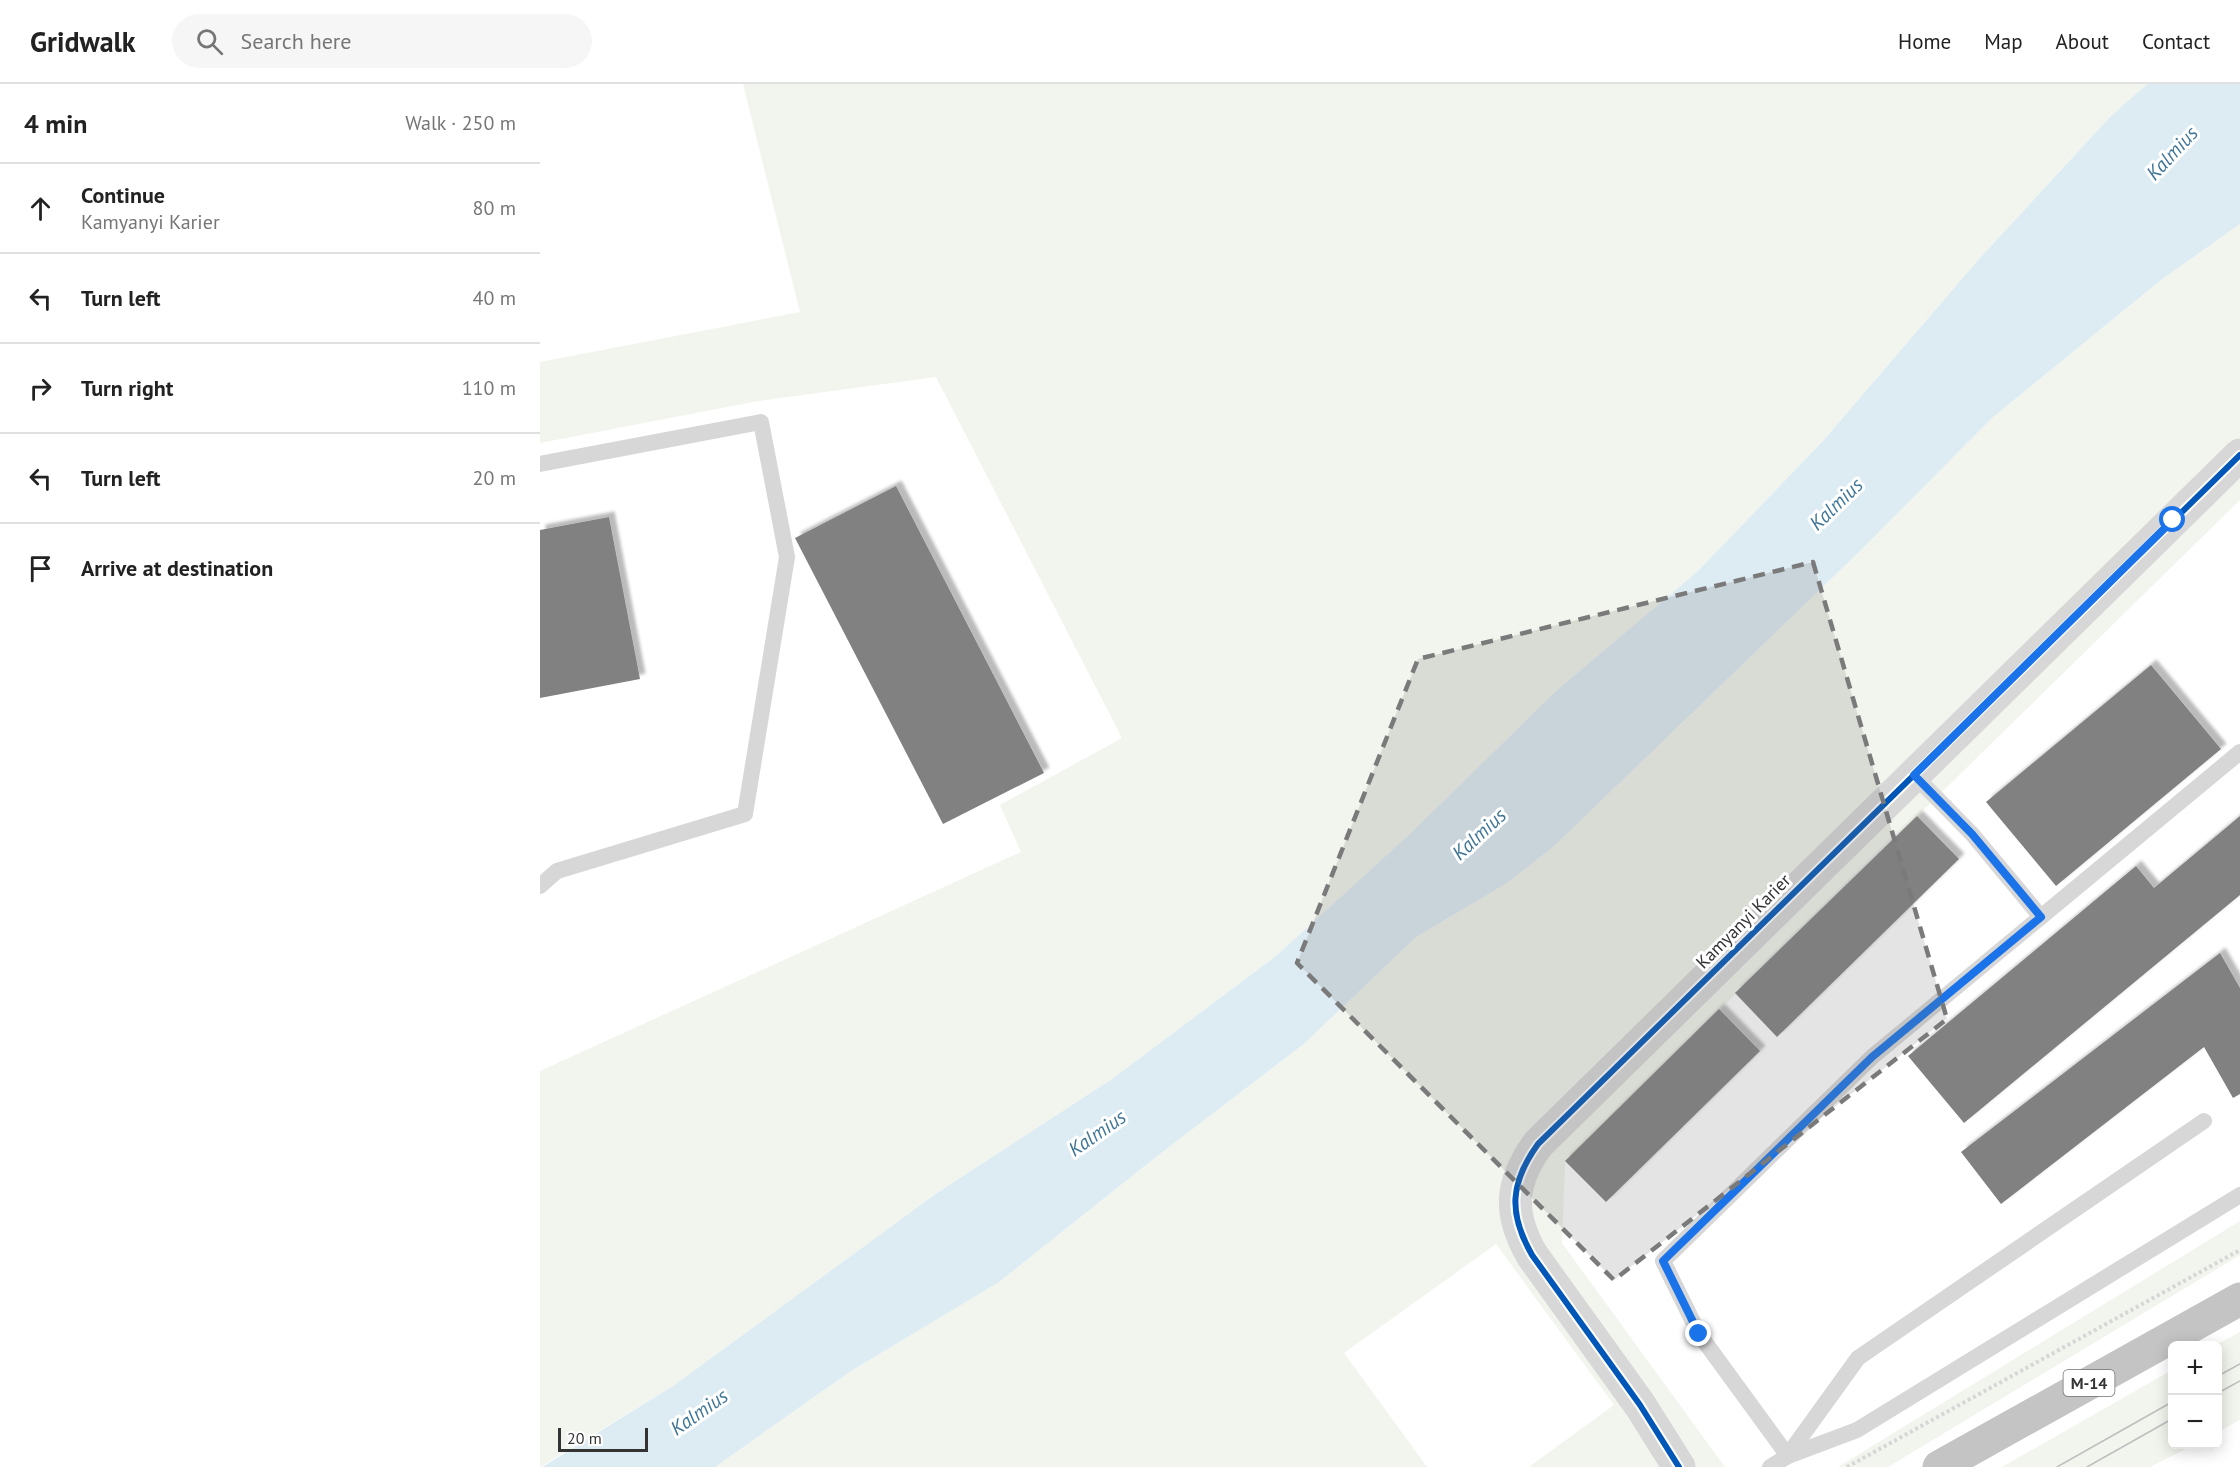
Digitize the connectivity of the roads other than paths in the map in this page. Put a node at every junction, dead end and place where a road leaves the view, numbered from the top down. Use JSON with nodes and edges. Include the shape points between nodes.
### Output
{"nodes":[{"id":1,"x":2240,"y":455,"type":"edge"},
{"id":2,"x":540,"y":464,"type":"edge"},
{"id":3,"x":2240,"y":752,"type":"edge"},
{"id":4,"x":1914,"y":775,"type":"junction"},
{"id":5,"x":540,"y":886,"type":"edge"},
{"id":6,"x":2041,"y":917,"type":"junction"},
{"id":7,"x":2204,"y":1121,"type":"dead end"},
{"id":8,"x":2240,"y":1195,"type":"edge"},
{"id":9,"x":2240,"y":1299,"type":"edge"},
{"id":10,"x":1788,"y":1456,"type":"junction"},
{"id":11,"x":1679,"y":1467,"type":"edge"},
{"id":12,"x":1770,"y":1467,"type":"edge"},
{"id":13,"x":1939,"y":1467,"type":"edge"}],
"edges":[{"from":1,"to":4,"type":"street","name":"Kamyanyi Karier"},
{"from":2,"to":5,"type":"lane","via":[[761,422],[787,557],[745,814],[557,871]]},
{"from":3,"to":6,"type":"lane"},
{"from":4,"to":6,"type":"lane","via":[[1972,834]]},
{"from":4,"to":11,"type":"street","name":"Kamyanyi Karier","via":[[1538,1144],[1524,1164],[1515,1211],[1524,1241]]},
{"from":6,"to":10,"type":"lane","via":[[1872,1057],[1663,1261],[1699,1334]]},
{"from":7,"to":10,"type":"lane","via":[[1858,1358]]},
{"from":8,"to":10,"type":"lane","via":[[1857,1430]]},
{"from":9,"to":13,"type":"highway","number":"М-14"},
{"from":10,"to":12,"type":"lane"}]}
